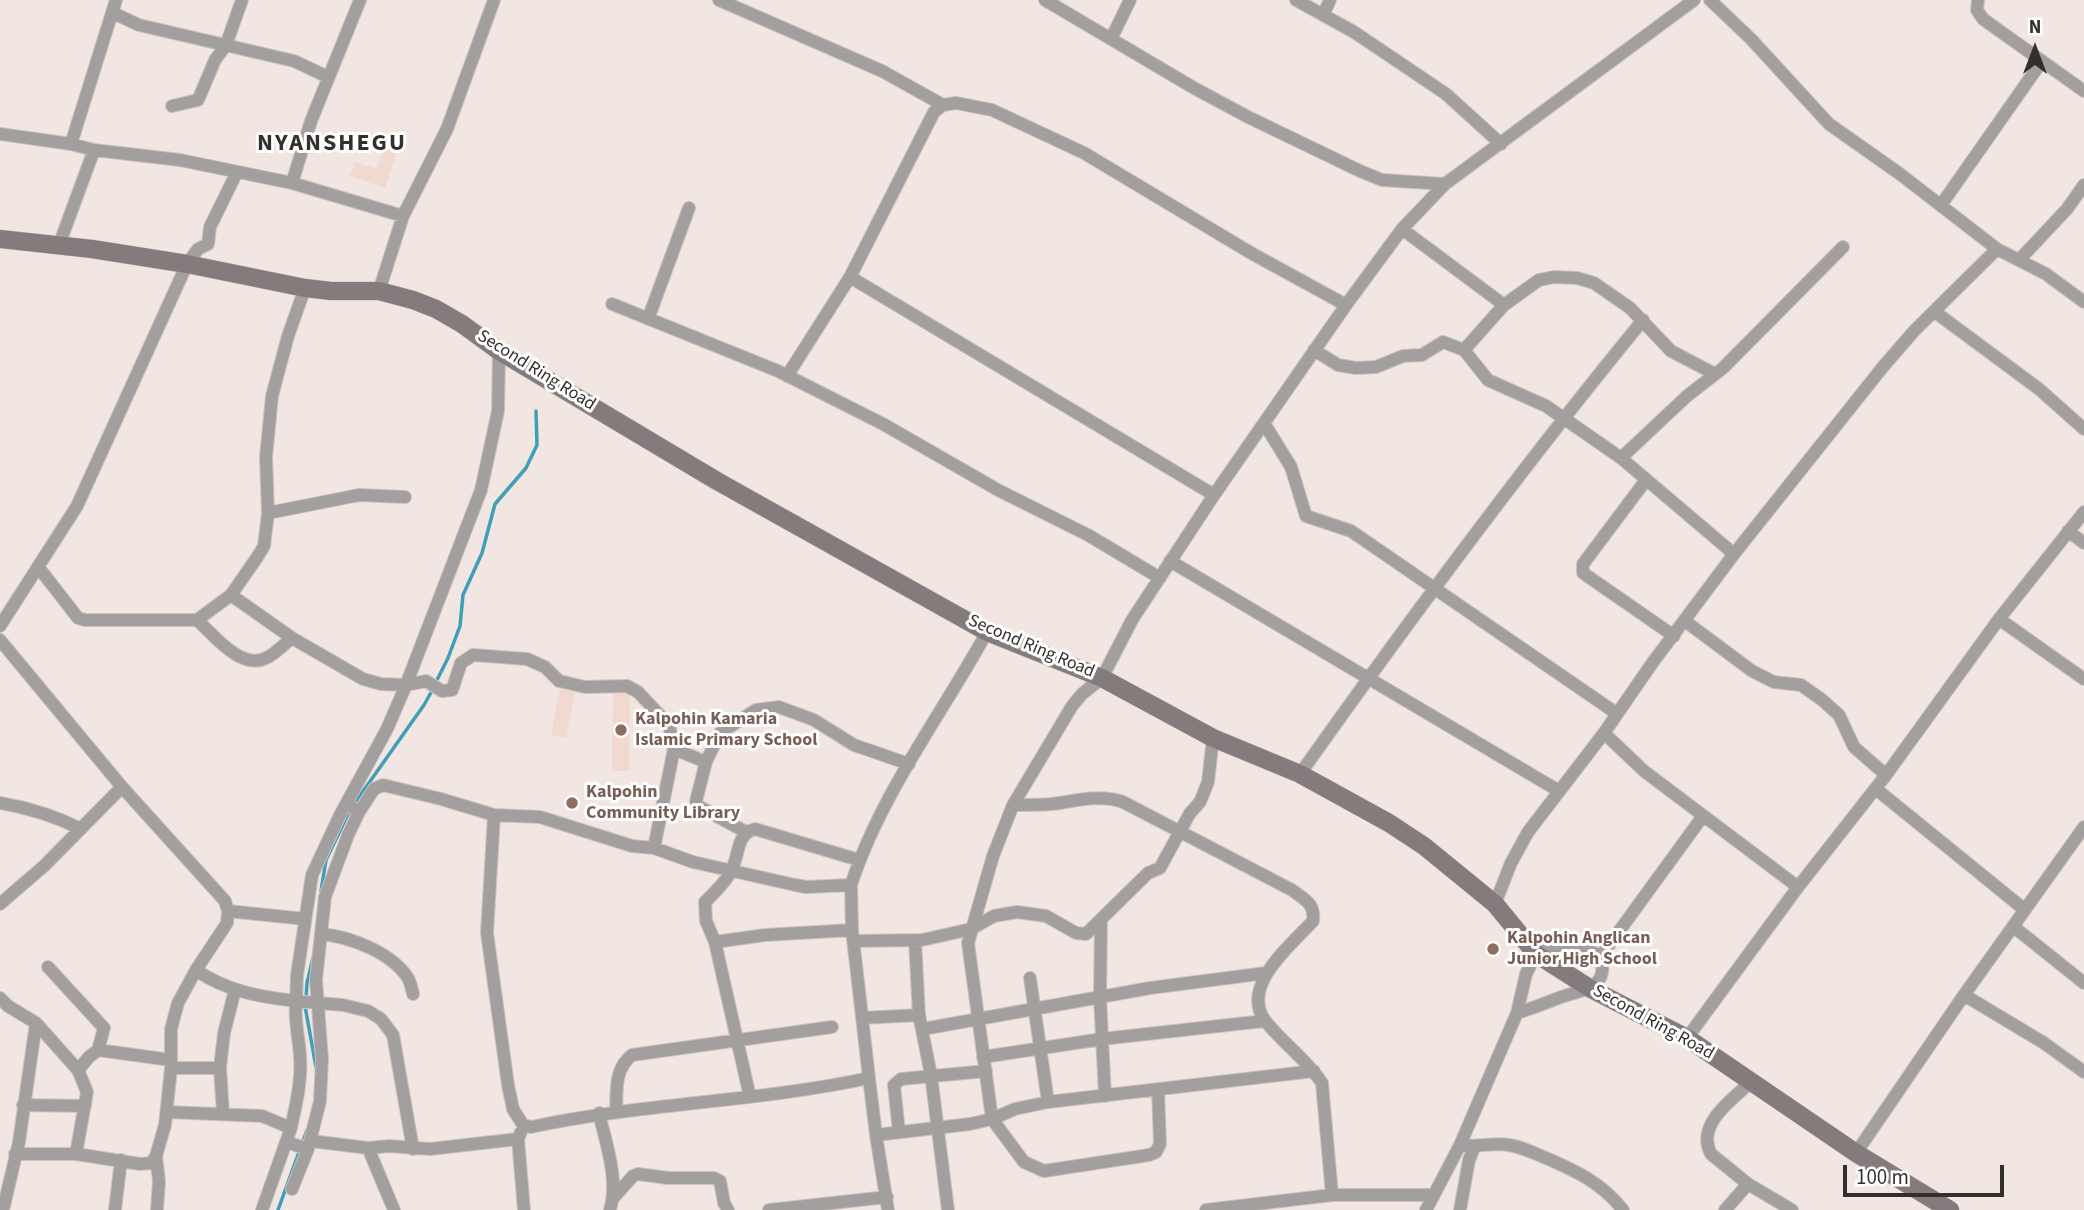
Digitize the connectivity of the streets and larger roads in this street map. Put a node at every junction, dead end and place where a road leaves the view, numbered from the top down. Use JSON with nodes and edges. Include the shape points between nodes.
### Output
{"nodes":[{"id":1,"x":116,"y":0,"type":"edge"},
{"id":2,"x":242,"y":0,"type":"edge"},
{"id":3,"x":360,"y":0,"type":"edge"},
{"id":4,"x":494,"y":0,"type":"edge"},
{"id":5,"x":719,"y":0,"type":"edge"},
{"id":6,"x":1045,"y":0,"type":"edge"},
{"id":7,"x":1130,"y":0,"type":"edge"},
{"id":8,"x":1296,"y":0,"type":"edge"},
{"id":9,"x":1330,"y":0,"type":"edge"},
{"id":10,"x":1694,"y":0,"type":"edge"},
{"id":11,"x":1710,"y":0,"type":"edge"},
{"id":12,"x":1978,"y":0,"type":"edge"},
{"id":13,"x":113,"y":13,"type":"junction"},
{"id":14,"x":1323,"y":15,"type":"junction"},
{"id":15,"x":1111,"y":39,"type":"junction"},
{"id":16,"x":226,"y":45,"type":"junction"},
{"id":17,"x":2042,"y":61,"type":"junction"},
{"id":18,"x":328,"y":77,"type":"junction"},
{"id":19,"x":2084,"y":91,"type":"edge"},
{"id":20,"x":943,"y":104,"type":"junction"},
{"id":21,"x":172,"y":106,"type":"dead end"},
{"id":22,"x":0,"y":134,"type":"edge"},
{"id":23,"x":71,"y":144,"type":"junction"},
{"id":24,"x":1501,"y":144,"type":"junction"},
{"id":25,"x":94,"y":150,"type":"junction"},
{"id":26,"x":237,"y":172,"type":"junction"},
{"id":27,"x":292,"y":183,"type":"junction"},
{"id":28,"x":1445,"y":184,"type":"junction"},
{"id":29,"x":2084,"y":185,"type":"edge"},
{"id":30,"x":1941,"y":205,"type":"junction"},
{"id":31,"x":688,"y":208,"type":"dead end"},
{"id":32,"x":403,"y":216,"type":"junction"},
{"id":33,"x":1402,"y":229,"type":"junction"},
{"id":34,"x":0,"y":239,"type":"edge"},
{"id":35,"x":59,"y":245,"type":"junction"},
{"id":36,"x":1843,"y":247,"type":"dead end"},
{"id":37,"x":1997,"y":249,"type":"junction"},
{"id":38,"x":2020,"y":260,"type":"junction"},
{"id":39,"x":187,"y":264,"type":"junction"},
{"id":40,"x":850,"y":277,"type":"junction"},
{"id":41,"x":305,"y":288,"type":"junction"},
{"id":42,"x":379,"y":291,"type":"junction"},
{"id":43,"x":2084,"y":302,"type":"edge"},
{"id":44,"x":612,"y":304,"type":"dead end"},
{"id":45,"x":1346,"y":304,"type":"junction"},
{"id":46,"x":1504,"y":305,"type":"junction"},
{"id":47,"x":1935,"y":312,"type":"junction"},
{"id":48,"x":648,"y":319,"type":"junction"},
{"id":49,"x":1643,"y":320,"type":"junction"},
{"id":50,"x":1314,"y":350,"type":"junction"},
{"id":51,"x":1464,"y":350,"type":"junction"},
{"id":52,"x":499,"y":351,"type":"junction"},
{"id":53,"x":1715,"y":374,"type":"junction"},
{"id":54,"x":788,"y":376,"type":"junction"},
{"id":55,"x":1563,"y":418,"type":"junction"},
{"id":56,"x":1264,"y":424,"type":"junction"},
{"id":57,"x":2084,"y":429,"type":"edge"},
{"id":58,"x":1621,"y":458,"type":"junction"},
{"id":59,"x":1646,"y":480,"type":"junction"},
{"id":60,"x":1214,"y":495,"type":"junction"},
{"id":61,"x":405,"y":497,"type":"dead end"},
{"id":62,"x":2084,"y":512,"type":"edge"},
{"id":63,"x":268,"y":513,"type":"junction"},
{"id":64,"x":2068,"y":531,"type":"junction"},
{"id":65,"x":2084,"y":543,"type":"edge"},
{"id":66,"x":1734,"y":554,"type":"junction"},
{"id":67,"x":1171,"y":561,"type":"junction"},
{"id":68,"x":39,"y":568,"type":"junction"},
{"id":69,"x":1160,"y":578,"type":"junction"},
{"id":70,"x":1435,"y":588,"type":"junction"},
{"id":71,"x":231,"y":595,"type":"junction"},
{"id":72,"x":1999,"y":619,"type":"junction"},
{"id":73,"x":197,"y":620,"type":"junction"},
{"id":74,"x":1685,"y":621,"type":"junction"},
{"id":75,"x":0,"y":626,"type":"edge"},
{"id":76,"x":987,"y":632,"type":"junction"},
{"id":77,"x":1674,"y":636,"type":"junction"},
{"id":78,"x":292,"y":638,"type":"junction"},
{"id":79,"x":0,"y":640,"type":"edge"},
{"id":80,"x":1102,"y":678,"type":"junction"},
{"id":81,"x":1368,"y":678,"type":"junction"},
{"id":82,"x":2084,"y":680,"type":"edge"},
{"id":83,"x":406,"y":685,"type":"junction"},
{"id":84,"x":1616,"y":713,"type":"junction"},
{"id":85,"x":1604,"y":733,"type":"junction"},
{"id":86,"x":1213,"y":738,"type":"junction"},
{"id":87,"x":674,"y":749,"type":"junction"},
{"id":88,"x":706,"y":762,"type":"junction"},
{"id":89,"x":909,"y":764,"type":"junction"},
{"id":90,"x":1300,"y":774,"type":"junction"},
{"id":91,"x":1886,"y":775,"type":"junction"},
{"id":92,"x":121,"y":787,"type":"junction"},
{"id":93,"x":1876,"y":789,"type":"junction"},
{"id":94,"x":1559,"y":791,"type":"junction"},
{"id":95,"x":0,"y":803,"type":"edge"},
{"id":96,"x":1013,"y":805,"type":"junction"},
{"id":97,"x":352,"y":808,"type":"junction"},
{"id":98,"x":494,"y":815,"type":"junction"},
{"id":99,"x":1703,"y":816,"type":"junction"},
{"id":100,"x":2084,"y":827,"type":"edge"},
{"id":101,"x":81,"y":829,"type":"junction"},
{"id":102,"x":746,"y":832,"type":"junction"},
{"id":103,"x":1182,"y":832,"type":"junction"},
{"id":104,"x":654,"y":848,"type":"junction"},
{"id":105,"x":859,"y":860,"type":"junction"},
{"id":106,"x":731,"y":872,"type":"junction"},
{"id":107,"x":851,"y":885,"type":"junction"},
{"id":108,"x":1798,"y":887,"type":"junction"},
{"id":109,"x":0,"y":904,"type":"edge"},
{"id":110,"x":1495,"y":904,"type":"junction"},
{"id":111,"x":2025,"y":910,"type":"junction"},
{"id":112,"x":228,"y":911,"type":"junction"},
{"id":113,"x":305,"y":919,"type":"junction"},
{"id":114,"x":1101,"y":920,"type":"junction"},
{"id":115,"x":2014,"y":927,"type":"junction"},
{"id":116,"x":971,"y":929,"type":"junction"},
{"id":117,"x":322,"y":934,"type":"junction"},
{"id":118,"x":853,"y":935,"type":"junction"},
{"id":119,"x":915,"y":940,"type":"junction"},
{"id":120,"x":715,"y":942,"type":"junction"},
{"id":121,"x":1536,"y":954,"type":"junction"},
{"id":122,"x":1601,"y":956,"type":"junction"},
{"id":123,"x":48,"y":967,"type":"dead end"},
{"id":124,"x":196,"y":970,"type":"junction"},
{"id":125,"x":1266,"y":973,"type":"junction"},
{"id":126,"x":1030,"y":978,"type":"dead end"},
{"id":127,"x":2084,"y":983,"type":"edge"},
{"id":128,"x":1591,"y":989,"type":"junction"},
{"id":129,"x":235,"y":990,"type":"junction"},
{"id":130,"x":413,"y":994,"type":"dead end"},
{"id":131,"x":1964,"y":995,"type":"junction"},
{"id":132,"x":1100,"y":997,"type":"junction"},
{"id":133,"x":0,"y":998,"type":"edge"},
{"id":134,"x":305,"y":1001,"type":"junction"},
{"id":135,"x":1034,"y":1009,"type":"junction"},
{"id":136,"x":1517,"y":1013,"type":"junction"},
{"id":137,"x":919,"y":1015,"type":"junction"},
{"id":138,"x":862,"y":1018,"type":"junction"},
{"id":139,"x":978,"y":1021,"type":"junction"},
{"id":140,"x":1264,"y":1021,"type":"junction"},
{"id":141,"x":36,"y":1023,"type":"junction"},
{"id":142,"x":832,"y":1027,"type":"dead end"},
{"id":143,"x":923,"y":1029,"type":"junction"},
{"id":144,"x":1687,"y":1038,"type":"junction"},
{"id":145,"x":1102,"y":1039,"type":"junction"},
{"id":146,"x":738,"y":1041,"type":"junction"},
{"id":147,"x":1040,"y":1048,"type":"junction"},
{"id":148,"x":98,"y":1050,"type":"junction"},
{"id":149,"x":983,"y":1056,"type":"junction"},
{"id":150,"x":171,"y":1064,"type":"junction"},
{"id":151,"x":220,"y":1068,"type":"junction"},
{"id":152,"x":78,"y":1070,"type":"junction"},
{"id":153,"x":986,"y":1071,"type":"junction"},
{"id":154,"x":1314,"y":1071,"type":"junction"},
{"id":155,"x":2084,"y":1072,"type":"edge"},
{"id":156,"x":931,"y":1075,"type":"junction"},
{"id":157,"x":869,"y":1079,"type":"junction"},
{"id":158,"x":1752,"y":1081,"type":"junction"},
{"id":159,"x":1158,"y":1089,"type":"junction"},
{"id":160,"x":1105,"y":1096,"type":"junction"},
{"id":161,"x":750,"y":1097,"type":"junction"},
{"id":162,"x":1048,"y":1102,"type":"junction"},
{"id":163,"x":23,"y":1105,"type":"junction"},
{"id":164,"x":85,"y":1106,"type":"junction"},
{"id":165,"x":168,"y":1112,"type":"junction"},
{"id":166,"x":616,"y":1112,"type":"junction"},
{"id":167,"x":223,"y":1113,"type":"junction"},
{"id":168,"x":599,"y":1113,"type":"junction"},
{"id":169,"x":992,"y":1119,"type":"junction"},
{"id":170,"x":523,"y":1125,"type":"junction"},
{"id":171,"x":290,"y":1128,"type":"junction"},
{"id":172,"x":938,"y":1128,"type":"junction"},
{"id":173,"x":899,"y":1132,"type":"junction"},
{"id":174,"x":876,"y":1135,"type":"junction"},
{"id":175,"x":518,"y":1139,"type":"junction"},
{"id":176,"x":300,"y":1145,"type":"junction"},
{"id":177,"x":1460,"y":1145,"type":"junction"},
{"id":178,"x":368,"y":1148,"type":"junction"},
{"id":179,"x":1474,"y":1148,"type":"junction"},
{"id":180,"x":412,"y":1149,"type":"junction"},
{"id":181,"x":1856,"y":1153,"type":"junction"},
{"id":182,"x":15,"y":1154,"type":"junction"},
{"id":183,"x":76,"y":1154,"type":"junction"},
{"id":184,"x":156,"y":1157,"type":"junction"},
{"id":185,"x":121,"y":1160,"type":"junction"},
{"id":186,"x":1748,"y":1184,"type":"junction"},
{"id":187,"x":292,"y":1189,"type":"dead end"},
{"id":188,"x":1332,"y":1195,"type":"junction"},
{"id":189,"x":1434,"y":1195,"type":"junction"},
{"id":190,"x":888,"y":1203,"type":"edge"},
{"id":191,"x":612,"y":1204,"type":"edge"},
{"id":192,"x":3,"y":1210,"type":"edge"},
{"id":193,"x":115,"y":1210,"type":"edge"},
{"id":194,"x":158,"y":1210,"type":"edge"},
{"id":195,"x":262,"y":1210,"type":"edge"},
{"id":196,"x":394,"y":1210,"type":"edge"},
{"id":197,"x":524,"y":1210,"type":"edge"},
{"id":198,"x":728,"y":1210,"type":"edge"},
{"id":199,"x":769,"y":1210,"type":"edge"},
{"id":200,"x":948,"y":1210,"type":"edge"},
{"id":201,"x":1206,"y":1210,"type":"edge"},
{"id":202,"x":1426,"y":1210,"type":"edge"},
{"id":203,"x":1460,"y":1210,"type":"edge"},
{"id":204,"x":1623,"y":1210,"type":"edge"},
{"id":205,"x":1725,"y":1210,"type":"edge"},
{"id":206,"x":1792,"y":1210,"type":"edge"},
{"id":207,"x":1951,"y":1210,"type":"edge"}],
"edges":[{"from":1,"to":13,"type":"street"},
{"from":2,"to":16,"type":"street"},
{"from":3,"to":18,"type":"street"},
{"from":4,"to":32,"type":"street","via":[[447,129]]},
{"from":5,"to":20,"type":"street","via":[[882,71]]},
{"from":6,"to":15,"type":"street"},
{"from":7,"to":15,"type":"street"},
{"from":8,"to":14,"type":"street"},
{"from":9,"to":14,"type":"street"},
{"from":10,"to":24,"type":"street"},
{"from":11,"to":30,"type":"street","via":[[1829,124]]},
{"from":12,"to":17,"type":"street","via":[[1977,10],[1983,19]]},
{"from":13,"to":16,"type":"street","via":[[139,25]]},
{"from":13,"to":23,"type":"street"},
{"from":14,"to":24,"type":"street","via":[[1446,94]]},
{"from":15,"to":28,"type":"street","via":[[1248,117],[1382,180]]},
{"from":16,"to":18,"type":"street","via":[[293,61]]},
{"from":16,"to":21,"type":"street","via":[[198,100]]},
{"from":17,"to":19,"type":"street"},
{"from":17,"to":30,"type":"street"},
{"from":18,"to":27,"type":"street"},
{"from":20,"to":40,"type":"street","via":[[934,112]]},
{"from":20,"to":45,"type":"street","via":[[992,110],[1084,153]]},
{"from":22,"to":23,"type":"street"},
{"from":23,"to":25,"type":"street"},
{"from":24,"to":28,"type":"street"},
{"from":25,"to":26,"type":"street"},
{"from":25,"to":35,"type":"street"},
{"from":26,"to":27,"type":"street"},
{"from":26,"to":39,"type":"street","via":[[210,226],[208,244]]},
{"from":27,"to":32,"type":"street"},
{"from":28,"to":33,"type":"street"},
{"from":29,"to":38,"type":"street"},
{"from":30,"to":37,"type":"street"},
{"from":31,"to":48,"type":"street"},
{"from":32,"to":42,"type":"street"},
{"from":33,"to":45,"type":"street"},
{"from":33,"to":46,"type":"street"},
{"from":34,"to":35,"type":"street","name":"Second Ring Road"},
{"from":35,"to":39,"type":"street","name":"Second Ring Road"},
{"from":36,"to":53,"type":"street"},
{"from":37,"to":38,"type":"street"},
{"from":37,"to":47,"type":"street"},
{"from":38,"to":43,"type":"street"},
{"from":39,"to":41,"type":"street","name":"Second Ring Road"},
{"from":39,"to":68,"type":"street","via":[[85,489]]},
{"from":40,"to":54,"type":"street"},
{"from":40,"to":60,"type":"street"},
{"from":41,"to":42,"type":"street","name":"Second Ring Road"},
{"from":41,"to":63,"type":"street","via":[[270,408]]},
{"from":42,"to":52,"type":"street","name":"Second Ring Road","via":[[436,309]]},
{"from":44,"to":48,"type":"street"},
{"from":45,"to":50,"type":"street"},
{"from":46,"to":49,"type":"street","via":[[1539,280],[1577,278],[1594,283]]},
{"from":46,"to":51,"type":"street"},
{"from":47,"to":57,"type":"street","via":[[2039,389]]},
{"from":47,"to":66,"type":"street","via":[[1882,368]]},
{"from":48,"to":54,"type":"street"},
{"from":49,"to":53,"type":"street","via":[[1671,351]]},
{"from":49,"to":55,"type":"street"},
{"from":50,"to":51,"type":"street","via":[[1338,365],[1356,368],[1422,355],[1443,342]]},
{"from":50,"to":56,"type":"street"},
{"from":51,"to":55,"type":"street","via":[[1488,380]]},
{"from":52,"to":76,"type":"street","name":"Second Ring Road","via":[[717,481]]},
{"from":52,"to":83,"type":"street","via":[[498,411],[481,490]]},
{"from":53,"to":58,"type":"street"},
{"from":54,"to":69,"type":"street"},
{"from":55,"to":58,"type":"street"},
{"from":55,"to":70,"type":"street"},
{"from":56,"to":60,"type":"street"},
{"from":56,"to":70,"type":"street","via":[[1292,467],[1306,516],[1351,531]]},
{"from":58,"to":59,"type":"street"},
{"from":59,"to":66,"type":"street"},
{"from":59,"to":77,"type":"street","via":[[1582,569]]},
{"from":60,"to":67,"type":"street"},
{"from":61,"to":63,"type":"street","via":[[359,495]]},
{"from":62,"to":64,"type":"street"},
{"from":63,"to":71,"type":"street","via":[[264,546]]},
{"from":64,"to":65,"type":"street"},
{"from":64,"to":72,"type":"street"},
{"from":66,"to":74,"type":"street"},
{"from":67,"to":69,"type":"street"},
{"from":67,"to":81,"type":"street"},
{"from":68,"to":73,"type":"street","via":[[78,618]]},
{"from":68,"to":75,"type":"street"},
{"from":69,"to":80,"type":"street"},
{"from":70,"to":81,"type":"street"},
{"from":70,"to":84,"type":"street"},
{"from":71,"to":73,"type":"street"},
{"from":71,"to":78,"type":"street"},
{"from":72,"to":82,"type":"street"},
{"from":72,"to":91,"type":"street"},
{"from":73,"to":78,"type":"street","via":[[236,655],[251,661],[265,659]]},
{"from":74,"to":77,"type":"street"},
{"from":74,"to":91,"type":"street","via":[[1752,671],[1774,682],[1801,685],[1821,699],[1839,715],[1854,747]]},
{"from":76,"to":80,"type":"street","name":"Second Ring Road"},
{"from":76,"to":89,"type":"street"},
{"from":77,"to":84,"type":"street"},
{"from":78,"to":83,"type":"street","via":[[363,679]]},
{"from":79,"to":92,"type":"street"},
{"from":80,"to":86,"type":"street","name":"Second Ring Road"},
{"from":80,"to":96,"type":"street","via":[[1072,706]]},
{"from":81,"to":90,"type":"street"},
{"from":81,"to":94,"type":"street"},
{"from":83,"to":87,"type":"street","via":[[426,681],[442,691],[452,690],[461,663],[473,655],[527,659],[545,667],[559,681],[585,687],[627,686],[638,691],[669,725]]},
{"from":83,"to":97,"type":"street"},
{"from":84,"to":85,"type":"street"},
{"from":85,"to":94,"type":"street"},
{"from":85,"to":99,"type":"street"},
{"from":86,"to":90,"type":"street","name":"Second Ring Road"},
{"from":86,"to":103,"type":"street","via":[[1208,782]]},
{"from":87,"to":88,"type":"street"},
{"from":87,"to":104,"type":"street"},
{"from":88,"to":89,"type":"street","via":[[720,733],[756,710],[779,707],[814,719],[854,745]]},
{"from":88,"to":102,"type":"street","via":[[698,806]]},
{"from":89,"to":105,"type":"street"},
{"from":90,"to":110,"type":"street","name":"Second Ring Road","via":[[1390,823]]},
{"from":91,"to":93,"type":"street"},
{"from":92,"to":101,"type":"street"},
{"from":92,"to":112,"type":"street","via":[[225,901]]},
{"from":93,"to":108,"type":"street"},
{"from":93,"to":111,"type":"street"},
{"from":94,"to":110,"type":"street","via":[[1528,832]]},
{"from":95,"to":101,"type":"street","via":[[57,817]]},
{"from":96,"to":103,"type":"street","via":[[1113,798]]},
{"from":96,"to":116,"type":"street"},
{"from":97,"to":98,"type":"street","via":[[383,785]]},
{"from":97,"to":113,"type":"street","via":[[312,875]]},
{"from":97,"to":117,"type":"street","via":[[348,835],[325,897]]},
{"from":98,"to":104,"type":"street","via":[[540,817],[632,846]]},
{"from":98,"to":170,"type":"street","via":[[487,933],[508,1085],[513,1109]]},
{"from":99,"to":108,"type":"street"},
{"from":99,"to":122,"type":"street"},
{"from":100,"to":111,"type":"street"},
{"from":101,"to":109,"type":"street"},
{"from":102,"to":105,"type":"street","via":[[755,829]]},
{"from":102,"to":106,"type":"street"},
{"from":103,"to":114,"type":"street","via":[[1160,868],[1148,873]]},
{"from":103,"to":125,"type":"street","via":[[1311,904],[1313,920]]},
{"from":104,"to":106,"type":"street"},
{"from":105,"to":107,"type":"street"},
{"from":106,"to":107,"type":"street","via":[[806,887]]},
{"from":106,"to":120,"type":"street","via":[[705,902],[706,921]]},
{"from":107,"to":118,"type":"street"},
{"from":108,"to":144,"type":"street"},
{"from":110,"to":121,"type":"street","name":"Second Ring Road"},
{"from":111,"to":115,"type":"street"},
{"from":112,"to":113,"type":"street"},
{"from":112,"to":124,"type":"street","via":[[227,923]]},
{"from":113,"to":134,"type":"street","via":[[297,975]]},
{"from":114,"to":116,"type":"street","via":[[1086,934],[1046,916],[1017,912],[994,916]]},
{"from":114,"to":132,"type":"street"},
{"from":115,"to":127,"type":"street"},
{"from":115,"to":131,"type":"street"},
{"from":116,"to":119,"type":"street"},
{"from":116,"to":139,"type":"street","via":[[969,951]]},
{"from":117,"to":130,"type":"street","via":[[368,946],[408,978]]},
{"from":117,"to":134,"type":"street","via":[[316,980]]},
{"from":118,"to":119,"type":"street"},
{"from":118,"to":120,"type":"street","via":[[765,935]]},
{"from":118,"to":138,"type":"street"},
{"from":119,"to":137,"type":"street"},
{"from":120,"to":146,"type":"street"},
{"from":121,"to":122,"type":"street","via":[[1566,943]]},
{"from":121,"to":128,"type":"street","name":"Second Ring Road"},
{"from":121,"to":136,"type":"street"},
{"from":122,"to":128,"type":"street","via":[[1602,975]]},
{"from":123,"to":148,"type":"street","via":[[104,1028]]},
{"from":124,"to":129,"type":"street"},
{"from":124,"to":150,"type":"street","via":[[178,1003],[171,1029]]},
{"from":125,"to":132,"type":"street"},
{"from":125,"to":140,"type":"street","via":[[1257,994]]},
{"from":126,"to":135,"type":"street"},
{"from":128,"to":136,"type":"street"},
{"from":128,"to":144,"type":"street","name":"Second Ring Road"},
{"from":129,"to":134,"type":"street"},
{"from":129,"to":151,"type":"street"},
{"from":131,"to":155,"type":"street","via":[[2044,1042]]},
{"from":131,"to":181,"type":"street"},
{"from":132,"to":135,"type":"street"},
{"from":132,"to":145,"type":"street"},
{"from":133,"to":141,"type":"street"},
{"from":134,"to":171,"type":"street","via":[[295,1026],[300,1080]]},
{"from":134,"to":176,"type":"street","via":[[322,1059],[320,1101]]},
{"from":134,"to":180,"type":"street","via":[[368,1011],[381,1018],[393,1035]]},
{"from":135,"to":139,"type":"street"},
{"from":135,"to":147,"type":"street"},
{"from":136,"to":177,"type":"street"},
{"from":137,"to":138,"type":"street"},
{"from":137,"to":143,"type":"street"},
{"from":138,"to":157,"type":"street"},
{"from":139,"to":143,"type":"street"},
{"from":139,"to":149,"type":"street"},
{"from":140,"to":145,"type":"street"},
{"from":140,"to":154,"type":"street"},
{"from":141,"to":152,"type":"street"},
{"from":141,"to":163,"type":"street"},
{"from":142,"to":146,"type":"street"},
{"from":143,"to":156,"type":"street"},
{"from":144,"to":158,"type":"street","name":"Second Ring Road"},
{"from":145,"to":147,"type":"street"},
{"from":145,"to":160,"type":"street"},
{"from":146,"to":161,"type":"street"},
{"from":146,"to":166,"type":"street","via":[[632,1055],[618,1072]]},
{"from":147,"to":149,"type":"street"},
{"from":147,"to":162,"type":"street"},
{"from":148,"to":150,"type":"street"},
{"from":148,"to":152,"type":"street"},
{"from":149,"to":153,"type":"street"},
{"from":150,"to":151,"type":"street"},
{"from":150,"to":165,"type":"street"},
{"from":151,"to":167,"type":"street"},
{"from":152,"to":164,"type":"street","via":[[87,1092]]},
{"from":153,"to":156,"type":"street"},
{"from":153,"to":169,"type":"street"},
{"from":154,"to":159,"type":"street"},
{"from":154,"to":188,"type":"street","via":[[1322,1083]]},
{"from":156,"to":172,"type":"street"},
{"from":156,"to":173,"type":"street","via":[[901,1079],[894,1085]]},
{"from":157,"to":161,"type":"street"},
{"from":157,"to":174,"type":"street"},
{"from":158,"to":181,"type":"street","name":"Second Ring Road"},
{"from":158,"to":186,"type":"street","via":[[1721,1109],[1707,1135],[1711,1154]]},
{"from":159,"to":160,"type":"street"},
{"from":159,"to":169,"type":"street","via":[[1160,1144],[1149,1155],[1044,1171],[1024,1162]]},
{"from":160,"to":162,"type":"street"},
{"from":161,"to":166,"type":"street"},
{"from":162,"to":169,"type":"street"},
{"from":163,"to":164,"type":"street"},
{"from":163,"to":182,"type":"street"},
{"from":164,"to":183,"type":"street"},
{"from":165,"to":167,"type":"street"},
{"from":165,"to":184,"type":"street"},
{"from":166,"to":168,"type":"street"},
{"from":167,"to":171,"type":"street","via":[[262,1116]]},
{"from":168,"to":170,"type":"street"},
{"from":168,"to":191,"type":"street","via":[[611,1166]]},
{"from":169,"to":172,"type":"street"},
{"from":170,"to":175,"type":"street"},
{"from":171,"to":176,"type":"street"},
{"from":172,"to":173,"type":"street"},
{"from":172,"to":200,"type":"street"},
{"from":173,"to":174,"type":"street"},
{"from":174,"to":190,"type":"street"},
{"from":175,"to":180,"type":"street"},
{"from":175,"to":197,"type":"street"},
{"from":176,"to":178,"type":"street"},
{"from":176,"to":187,"type":"street"},
{"from":176,"to":195,"type":"street"},
{"from":177,"to":179,"type":"street"},
{"from":177,"to":189,"type":"street"},
{"from":178,"to":180,"type":"street"},
{"from":178,"to":196,"type":"street"},
{"from":179,"to":203,"type":"street"},
{"from":179,"to":204,"type":"street","via":[[1521,1147],[1581,1174]]},
{"from":181,"to":207,"type":"street","name":"Second Ring Road"},
{"from":182,"to":183,"type":"street"},
{"from":182,"to":192,"type":"street"},
{"from":183,"to":185,"type":"street"},
{"from":184,"to":185,"type":"street","via":[[140,1164]]},
{"from":184,"to":194,"type":"street"},
{"from":185,"to":193,"type":"street"},
{"from":186,"to":205,"type":"street"},
{"from":186,"to":206,"type":"street"},
{"from":188,"to":189,"type":"street"},
{"from":188,"to":201,"type":"street"},
{"from":189,"to":202,"type":"street"},
{"from":190,"to":199,"type":"street"},
{"from":191,"to":198,"type":"street","via":[[638,1174],[714,1178],[720,1181]]}]}
